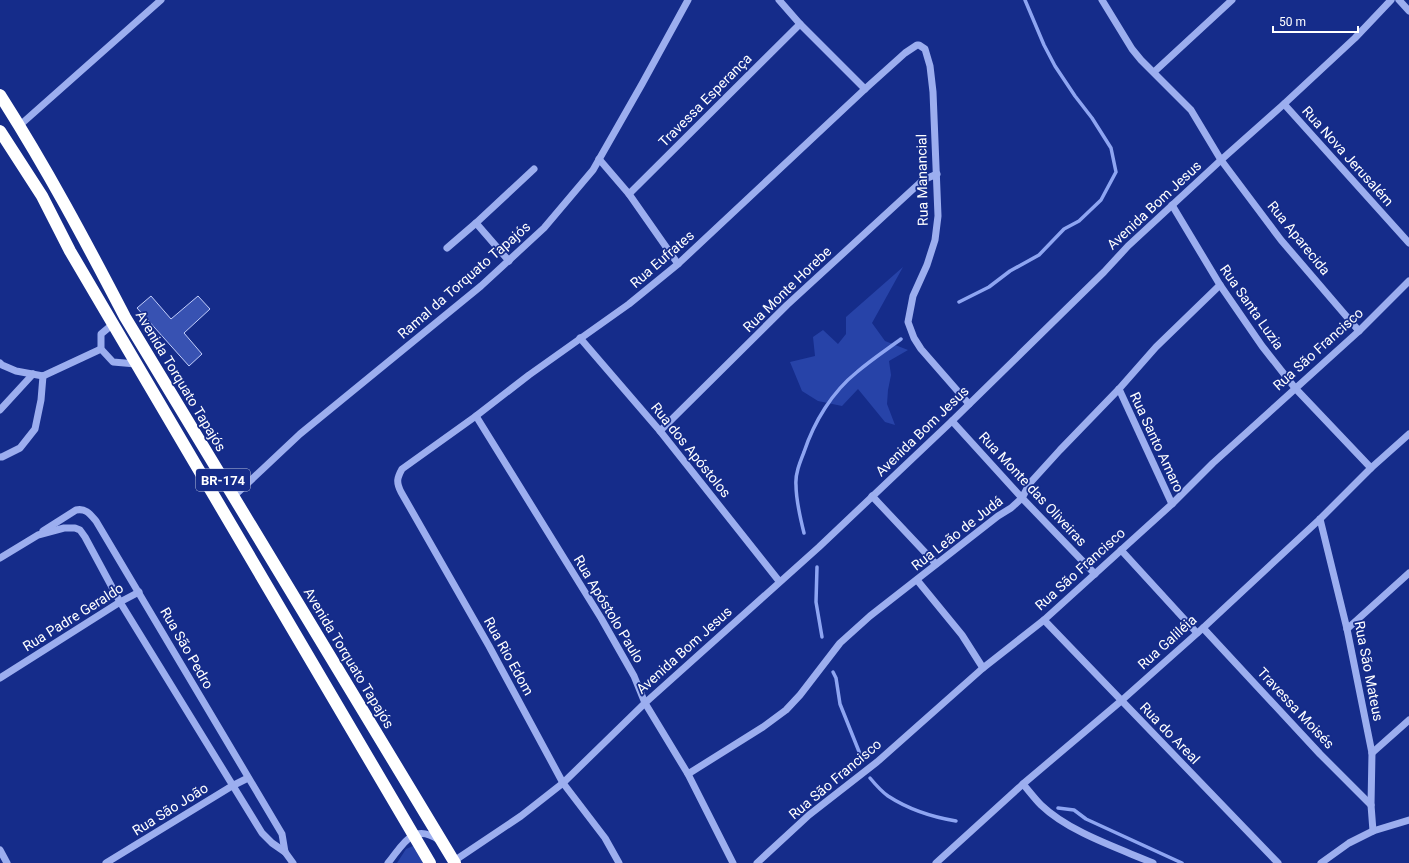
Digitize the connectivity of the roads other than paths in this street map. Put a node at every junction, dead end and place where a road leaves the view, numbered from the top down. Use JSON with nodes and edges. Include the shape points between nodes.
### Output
{"nodes":[{"id":1,"x":161,"y":0,"type":"edge"},
{"id":2,"x":688,"y":0,"type":"edge"},
{"id":3,"x":779,"y":0,"type":"edge"},
{"id":4,"x":1102,"y":0,"type":"edge"},
{"id":5,"x":1232,"y":0,"type":"edge"},
{"id":6,"x":1392,"y":0,"type":"edge"},
{"id":7,"x":1399,"y":0,"type":"edge"},
{"id":8,"x":1409,"y":11,"type":"edge"},
{"id":9,"x":800,"y":24,"type":"junction"},
{"id":10,"x":905,"y":53,"type":"joint"},
{"id":11,"x":1154,"y":72,"type":"junction"},
{"id":12,"x":865,"y":89,"type":"junction"},
{"id":13,"x":0,"y":95,"type":"edge"},
{"id":14,"x":1284,"y":104,"type":"junction"},
{"id":15,"x":19,"y":126,"type":"junction"},
{"id":16,"x":0,"y":130,"type":"edge"},
{"id":17,"x":599,"y":159,"type":"junction"},
{"id":18,"x":1221,"y":160,"type":"junction"},
{"id":19,"x":534,"y":169,"type":"dead end"},
{"id":20,"x":937,"y":174,"type":"junction"},
{"id":21,"x":629,"y":194,"type":"junction"},
{"id":22,"x":1172,"y":205,"type":"junction"},
{"id":23,"x":476,"y":223,"type":"junction"},
{"id":24,"x":1409,"y":243,"type":"edge"},
{"id":25,"x":447,"y":248,"type":"dead end"},
{"id":26,"x":509,"y":261,"type":"junction"},
{"id":27,"x":678,"y":264,"type":"junction"},
{"id":28,"x":1409,"y":281,"type":"edge"},
{"id":29,"x":1220,"y":285,"type":"junction"},
{"id":30,"x":112,"y":324,"type":"junction"},
{"id":31,"x":1359,"y":331,"type":"junction"},
{"id":32,"x":580,"y":338,"type":"junction"},
{"id":33,"x":101,"y":349,"type":"junction"},
{"id":34,"x":0,"y":363,"type":"edge"},
{"id":35,"x":136,"y":364,"type":"junction"},
{"id":36,"x":33,"y":374,"type":"junction"},
{"id":37,"x":43,"y":376,"type":"junction"},
{"id":38,"x":1295,"y":388,"type":"junction"},
{"id":39,"x":1119,"y":389,"type":"junction"},
{"id":40,"x":968,"y":404,"type":"junction"},
{"id":41,"x":0,"y":410,"type":"edge"},
{"id":42,"x":476,"y":416,"type":"junction"},
{"id":43,"x":952,"y":421,"type":"junction"},
{"id":44,"x":660,"y":431,"type":"junction"},
{"id":45,"x":1409,"y":434,"type":"edge"},
{"id":46,"x":0,"y":457,"type":"edge"},
{"id":47,"x":414,"y":460,"type":"joint"},
{"id":48,"x":1371,"y":468,"type":"junction"},
{"id":49,"x":872,"y":496,"type":"junction"},
{"id":50,"x":233,"y":497,"type":"junction"},
{"id":51,"x":1022,"y":498,"type":"junction"},
{"id":52,"x":1172,"y":504,"type":"junction"},
{"id":53,"x":1320,"y":519,"type":"junction"},
{"id":54,"x":38,"y":535,"type":"junction"},
{"id":55,"x":1121,"y":550,"type":"junction"},
{"id":56,"x":0,"y":558,"type":"edge"},
{"id":57,"x":936,"y":564,"type":"junction"},
{"id":58,"x":1409,"y":573,"type":"edge"},
{"id":59,"x":1095,"y":574,"type":"junction"},
{"id":60,"x":917,"y":580,"type":"junction"},
{"id":61,"x":779,"y":582,"type":"junction"},
{"id":62,"x":140,"y":592,"type":"junction"},
{"id":63,"x":120,"y":602,"type":"junction"},
{"id":64,"x":1044,"y":620,"type":"junction"},
{"id":65,"x":1203,"y":628,"type":"junction"},
{"id":66,"x":1347,"y":629,"type":"junction"},
{"id":67,"x":1197,"y":634,"type":"junction"},
{"id":68,"x":983,"y":668,"type":"junction"},
{"id":69,"x":0,"y":678,"type":"edge"},
{"id":70,"x":1121,"y":701,"type":"junction"},
{"id":71,"x":645,"y":703,"type":"junction"},
{"id":72,"x":1409,"y":720,"type":"edge"},
{"id":73,"x":1372,"y":753,"type":"junction"},
{"id":74,"x":688,"y":774,"type":"junction"},
{"id":75,"x":248,"y":778,"type":"junction"},
{"id":76,"x":563,"y":783,"type":"junction"},
{"id":77,"x":1023,"y":784,"type":"junction"},
{"id":78,"x":232,"y":786,"type":"junction"},
{"id":79,"x":1371,"y":805,"type":"junction"},
{"id":80,"x":1409,"y":820,"type":"edge"},
{"id":81,"x":1373,"y":831,"type":"junction"},
{"id":82,"x":413,"y":835,"type":"junction"},
{"id":83,"x":443,"y":842,"type":"junction"},
{"id":84,"x":0,"y":850,"type":"edge"},
{"id":85,"x":286,"y":852,"type":"junction"},
{"id":86,"x":455,"y":862,"type":"edge"},
{"id":87,"x":8,"y":863,"type":"edge"},
{"id":88,"x":106,"y":863,"type":"edge"},
{"id":89,"x":293,"y":863,"type":"edge"},
{"id":90,"x":388,"y":863,"type":"edge"},
{"id":91,"x":430,"y":863,"type":"edge"},
{"id":92,"x":618,"y":863,"type":"edge"},
{"id":93,"x":733,"y":863,"type":"edge"},
{"id":94,"x":757,"y":863,"type":"edge"},
{"id":95,"x":936,"y":863,"type":"edge"},
{"id":96,"x":1153,"y":863,"type":"edge"},
{"id":97,"x":1278,"y":863,"type":"edge"},
{"id":98,"x":1321,"y":863,"type":"edge"}],
"edges":[{"from":1,"to":15,"type":"street"},
{"from":2,"to":17,"type":"street","name":"Ramal da Torquato Tapajós"},
{"from":3,"to":9,"type":"street"},
{"from":4,"to":11,"type":"street","name":"Rua Aparecida","via":[[1132,49]]},
{"from":5,"to":11,"type":"street"},
{"from":6,"to":14,"type":"street","name":"Avenida Bom Jesus"},
{"from":7,"to":8,"type":"street"},
{"from":9,"to":12,"type":"street"},
{"from":9,"to":21,"type":"street","name":"Travessa Esperança"},
{"from":10,"to":12,"type":"street","name":"Rua Eufrates"},
{"from":10,"to":20,"type":"street","name":"Rua Manancial","via":[[919,45],[927,54],[933,92]]},
{"from":11,"to":18,"type":"street","name":"Rua Aparecida","via":[[1191,110]]},
{"from":12,"to":27,"type":"street","name":"Rua Eufrates"},
{"from":13,"to":15,"type":"highway","name":"Avenida Torquato Tapajós","number":"BR-174"},
{"from":14,"to":18,"type":"street","name":"Avenida Bom Jesus"},
{"from":14,"to":24,"type":"street","name":"Rua Nova Jerusalém"},
{"from":15,"to":50,"type":"highway","name":"Avenida Torquato Tapajós","number":"BR-174","via":[[84,238],[125,317]]},
{"from":16,"to":30,"type":"highway","name":"Avenida Torquato Tapajós","number":"BR-174","via":[[42,196],[70,252]]},
{"from":17,"to":21,"type":"street"},
{"from":17,"to":26,"type":"street","name":"Ramal da Torquato Tapajós","via":[[544,228]]},
{"from":18,"to":22,"type":"street","name":"Avenida Bom Jesus"},
{"from":18,"to":31,"type":"street","name":"Rua Aparecida","via":[[1281,240]]},
{"from":19,"to":23,"type":"street"},
{"from":20,"to":40,"type":"street","name":"Rua Manancial","via":[[938,216],[935,240],[928,265],[913,296],[908,322],[921,349]]},
{"from":20,"to":44,"type":"street","name":"Rua Monte Horebe","via":[[923,180],[787,305]]},
{"from":21,"to":27,"type":"street"},
{"from":22,"to":29,"type":"street","name":"Rua Santa Luzia"},
{"from":22,"to":40,"type":"street","name":"Avenida Bom Jesus"},
{"from":23,"to":25,"type":"street"},
{"from":23,"to":26,"type":"street"},
{"from":26,"to":50,"type":"street","name":"Ramal da Torquato Tapajós","via":[[300,434]]},
{"from":27,"to":32,"type":"street","name":"Rua Eufrates","via":[[629,304]]},
{"from":28,"to":31,"type":"street","name":"Rua São Francisco"},
{"from":29,"to":38,"type":"street","name":"Rua Santa Luzia"},
{"from":29,"to":39,"type":"street","name":"Rua Leão de Judá","via":[[1156,347]]},
{"from":30,"to":33,"type":"street","via":[[101,334]]},
{"from":30,"to":35,"type":"highway","name":"Avenida Torquato Tapajós","number":"BR-174"},
{"from":31,"to":38,"type":"street","name":"Rua São Francisco"},
{"from":32,"to":42,"type":"street","name":"Rua Eufrates"},
{"from":32,"to":44,"type":"street","name":"Rua dos Apóstolos"},
{"from":33,"to":35,"type":"street","via":[[113,362]]},
{"from":33,"to":37,"type":"street"},
{"from":34,"to":36,"type":"street","via":[[16,371]]},
{"from":35,"to":82,"type":"highway","name":"Avenida Torquato Tapajós","number":"BR-174","via":[[299,637]]},
{"from":36,"to":37,"type":"street"},
{"from":36,"to":41,"type":"street"},
{"from":37,"to":46,"type":"street","via":[[35,429],[20,448]]},
{"from":38,"to":48,"type":"street","name":"Rua Santa Luzia"},
{"from":38,"to":52,"type":"street","name":"Rua São Francisco"},
{"from":39,"to":51,"type":"street","name":"Rua Leão de Judá","via":[[1030,483]]},
{"from":39,"to":52,"type":"street","name":"Rua Santo Amaro"},
{"from":40,"to":43,"type":"street","name":"Avenida Bom Jesus"},
{"from":42,"to":47,"type":"street","name":"Rua Eufrates"},
{"from":42,"to":71,"type":"street","name":"Rua Apóstolo Paulo","via":[[601,618],[634,676]]},
{"from":43,"to":49,"type":"street","name":"Avenida Bom Jesus"},
{"from":43,"to":51,"type":"street","name":"Rua Monte das Oliveiras"},
{"from":44,"to":61,"type":"street","name":"Rua dos Apóstolos"},
{"from":45,"to":48,"type":"street","name":"Rua Galiléia"},
{"from":47,"to":76,"type":"street","name":"Rua Rio Edom","via":[[402,469],[397,478],[397,485],[489,646]]},
{"from":48,"to":53,"type":"street","name":"Rua Galiléia"},
{"from":49,"to":57,"type":"street"},
{"from":49,"to":61,"type":"street","name":"Avenida Bom Jesus"},
{"from":50,"to":83,"type":"highway","name":"Avenida Torquato Tapajós","number":"BR-174"},
{"from":51,"to":57,"type":"street","name":"Rua Leão de Judá"},
{"from":51,"to":59,"type":"street","name":"Rua Monte das Oliveiras"},
{"from":52,"to":55,"type":"street","name":"Rua São Francisco"},
{"from":53,"to":65,"type":"street","name":"Rua Galiléia"},
{"from":53,"to":66,"type":"street","name":"Rua São Mateus"},
{"from":54,"to":56,"type":"street"},
{"from":54,"to":62,"type":"street","name":"Rua São Pedro","via":[[76,510],[87,510]]},
{"from":54,"to":63,"type":"street","name":"Rua São Pedro","via":[[64,528],[80,530]]},
{"from":55,"to":59,"type":"street","name":"Rua São Francisco"},
{"from":55,"to":67,"type":"street"},
{"from":57,"to":60,"type":"street","name":"Rua Leão de Judá"},
{"from":58,"to":66,"type":"street"},
{"from":59,"to":64,"type":"street","name":"Rua São Francisco"},
{"from":60,"to":68,"type":"street","via":[[962,635]]},
{"from":60,"to":74,"type":"street","name":"Rua Leão de Judá","via":[[840,643],[786,710]]},
{"from":61,"to":71,"type":"street","name":"Avenida Bom Jesus"},
{"from":62,"to":63,"type":"street","name":"Rua Padre Geraldo"},
{"from":62,"to":75,"type":"street","name":"Rua São Pedro"},
{"from":63,"to":69,"type":"street","name":"Rua Padre Geraldo"},
{"from":63,"to":78,"type":"street","name":"Rua São Pedro"},
{"from":64,"to":68,"type":"street","name":"Rua São Francisco"},
{"from":64,"to":70,"type":"street","name":"Rua do Areal"},
{"from":65,"to":67,"type":"street","name":"Rua Galiléia"},
{"from":65,"to":79,"type":"street","name":"Travessa Moisés"},
{"from":66,"to":73,"type":"street","name":"Rua São Mateus"},
{"from":67,"to":70,"type":"street","name":"Rua Galiléia"},
{"from":68,"to":94,"type":"street","name":"Rua São Francisco","via":[[877,762],[809,815]]},
{"from":70,"to":77,"type":"street","name":"Rua Galiléia"},
{"from":70,"to":97,"type":"street","name":"Rua do Areal"},
{"from":71,"to":74,"type":"street","name":"Rua Apóstolo Paulo"},
{"from":71,"to":76,"type":"street","name":"Avenida Bom Jesus"},
{"from":72,"to":73,"type":"street"},
{"from":73,"to":79,"type":"street","name":"Rua São Mateus"},
{"from":74,"to":93,"type":"street","name":"Rua Apóstolo Paulo"},
{"from":75,"to":78,"type":"street","name":"Rua São João"},
{"from":75,"to":85,"type":"street","name":"Rua São Pedro","via":[[282,834]]},
{"from":76,"to":86,"type":"street","name":"Avenida Bom Jesus"},
{"from":76,"to":92,"type":"street","name":"Rua Rio Edom","via":[[605,838]]},
{"from":77,"to":95,"type":"street","name":"Rua Galiléia"},
{"from":77,"to":96,"type":"street","via":[[1041,805],[1055,816],[1083,832]]},
{"from":78,"to":85,"type":"street","name":"Rua São Pedro","via":[[266,838]]},
{"from":78,"to":88,"type":"street","name":"Rua São João"},
{"from":79,"to":81,"type":"street","name":"Rua São Mateus"},
{"from":80,"to":81,"type":"street"},
{"from":81,"to":98,"type":"street","via":[[1348,843]]},
{"from":82,"to":83,"type":"street","via":[[426,833]]},
{"from":82,"to":90,"type":"street"},
{"from":82,"to":91,"type":"highway","name":"Avenida Torquato Tapajós","number":"BR-174"},
{"from":83,"to":86,"type":"highway","name":"Avenida Torquato Tapajós","number":"BR-174"},
{"from":84,"to":87,"type":"street"},
{"from":85,"to":89,"type":"street","name":"Rua São Pedro"}]}
